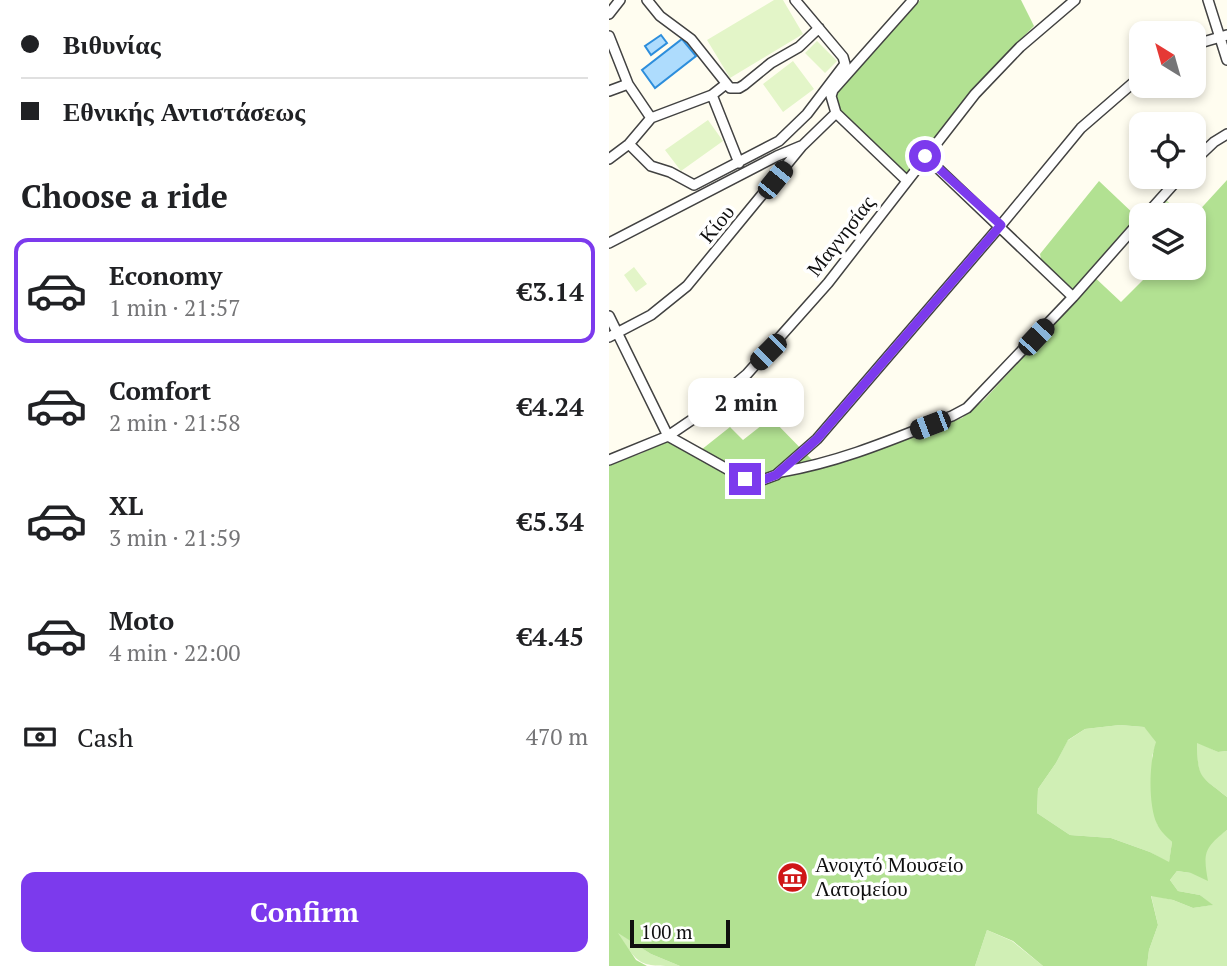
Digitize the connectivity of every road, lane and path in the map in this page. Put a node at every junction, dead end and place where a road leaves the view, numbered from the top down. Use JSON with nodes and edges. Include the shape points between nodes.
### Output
{"nodes":[{"id":1,"x":620,"y":0,"type":"edge"},
{"id":2,"x":647,"y":0,"type":"edge"},
{"id":3,"x":795,"y":0,"type":"edge"},
{"id":4,"x":913,"y":0,"type":"edge"},
{"id":5,"x":1075,"y":0,"type":"edge"},
{"id":6,"x":1208,"y":0,"type":"edge"},
{"id":7,"x":610,"y":9,"type":"edge"},
{"id":8,"x":819,"y":28,"type":"junction"},
{"id":9,"x":609,"y":36,"type":"edge"},
{"id":10,"x":1223,"y":36,"type":"edge"},
{"id":11,"x":1206,"y":41,"type":"edge"},
{"id":12,"x":1227,"y":60,"type":"edge"},
{"id":13,"x":628,"y":84,"type":"junction"},
{"id":14,"x":726,"y":84,"type":"junction"},
{"id":15,"x":1129,"y":86,"type":"edge"},
{"id":16,"x":609,"y":91,"type":"edge"},
{"id":17,"x":712,"y":94,"type":"junction"},
{"id":18,"x":836,"y":113,"type":"junction"},
{"id":19,"x":651,"y":118,"type":"junction"},
{"id":20,"x":1227,"y":134,"type":"edge"},
{"id":21,"x":629,"y":144,"type":"junction"},
{"id":22,"x":802,"y":146,"type":"junction"},
{"id":23,"x":1206,"y":150,"type":"edge"},
{"id":24,"x":925,"y":156,"type":"junction"},
{"id":25,"x":609,"y":159,"type":"edge"},
{"id":26,"x":739,"y":163,"type":"junction"},
{"id":27,"x":906,"y":180,"type":"junction"},
{"id":28,"x":1169,"y":189,"type":"edge"},
{"id":29,"x":1157,"y":203,"type":"edge"},
{"id":30,"x":1001,"y":225,"type":"junction"},
{"id":31,"x":1129,"y":234,"type":"edge"},
{"id":32,"x":609,"y":243,"type":"edge"},
{"id":33,"x":1073,"y":297,"type":"junction"},
{"id":34,"x":609,"y":316,"type":"edge"},
{"id":35,"x":613,"y":335,"type":"edge"},
{"id":36,"x":669,"y":436,"type":"junction"},
{"id":37,"x":609,"y":460,"type":"edge"},
{"id":38,"x":780,"y":472,"type":"junction"}],
"edges":[{"from":1,"to":7,"type":"street"},
{"from":2,"to":14,"type":"street","via":[[691,39]]},
{"from":3,"to":8,"type":"street"},
{"from":4,"to":18,"type":"street","via":[[834,90],[831,96]]},
{"from":5,"to":24,"type":"street","name":"Μαγνησίας","via":[[1003,64]]},
{"from":6,"to":10,"type":"street"},
{"from":8,"to":14,"type":"street","via":[[744,85],[734,88]]},
{"from":8,"to":26,"type":"street","via":[[843,57],[843,68],[797,125],[771,147]]},
{"from":9,"to":13,"type":"street"},
{"from":10,"to":11,"type":"street"},
{"from":10,"to":12,"type":"street"},
{"from":13,"to":16,"type":"street"},
{"from":13,"to":19,"type":"street"},
{"from":14,"to":17,"type":"street"},
{"from":15,"to":30,"type":"street","via":[[1081,128]]},
{"from":17,"to":19,"type":"street"},
{"from":17,"to":26,"type":"street"},
{"from":18,"to":22,"type":"street","name":"Κίου"},
{"from":18,"to":27,"type":"street"},
{"from":19,"to":21,"type":"street"},
{"from":20,"to":23,"type":"street"},
{"from":21,"to":25,"type":"street"},
{"from":21,"to":26,"type":"street","via":[[651,166],[691,185]]},
{"from":22,"to":32,"type":"street"},
{"from":22,"to":35,"type":"street","name":"Κίου","via":[[687,286],[664,306]]},
{"from":24,"to":27,"type":"street","name":"Μαγνησίας"},
{"from":24,"to":30,"type":"street"},
{"from":27,"to":36,"type":"street","name":"Μαγνησίας","via":[[828,283],[768,352],[717,400]]},
{"from":28,"to":29,"type":"street"},
{"from":30,"to":33,"type":"street"},
{"from":30,"to":38,"type":"street","via":[[817,439]]},
{"from":31,"to":33,"type":"street"},
{"from":33,"to":38,"type":"street","via":[[960,413],[819,466]]},
{"from":34,"to":35,"type":"street"},
{"from":35,"to":36,"type":"street"},
{"from":36,"to":37,"type":"street","name":"Μαγνησίας"},
{"from":36,"to":38,"type":"street","via":[[745,479],[760,481]]}]}
